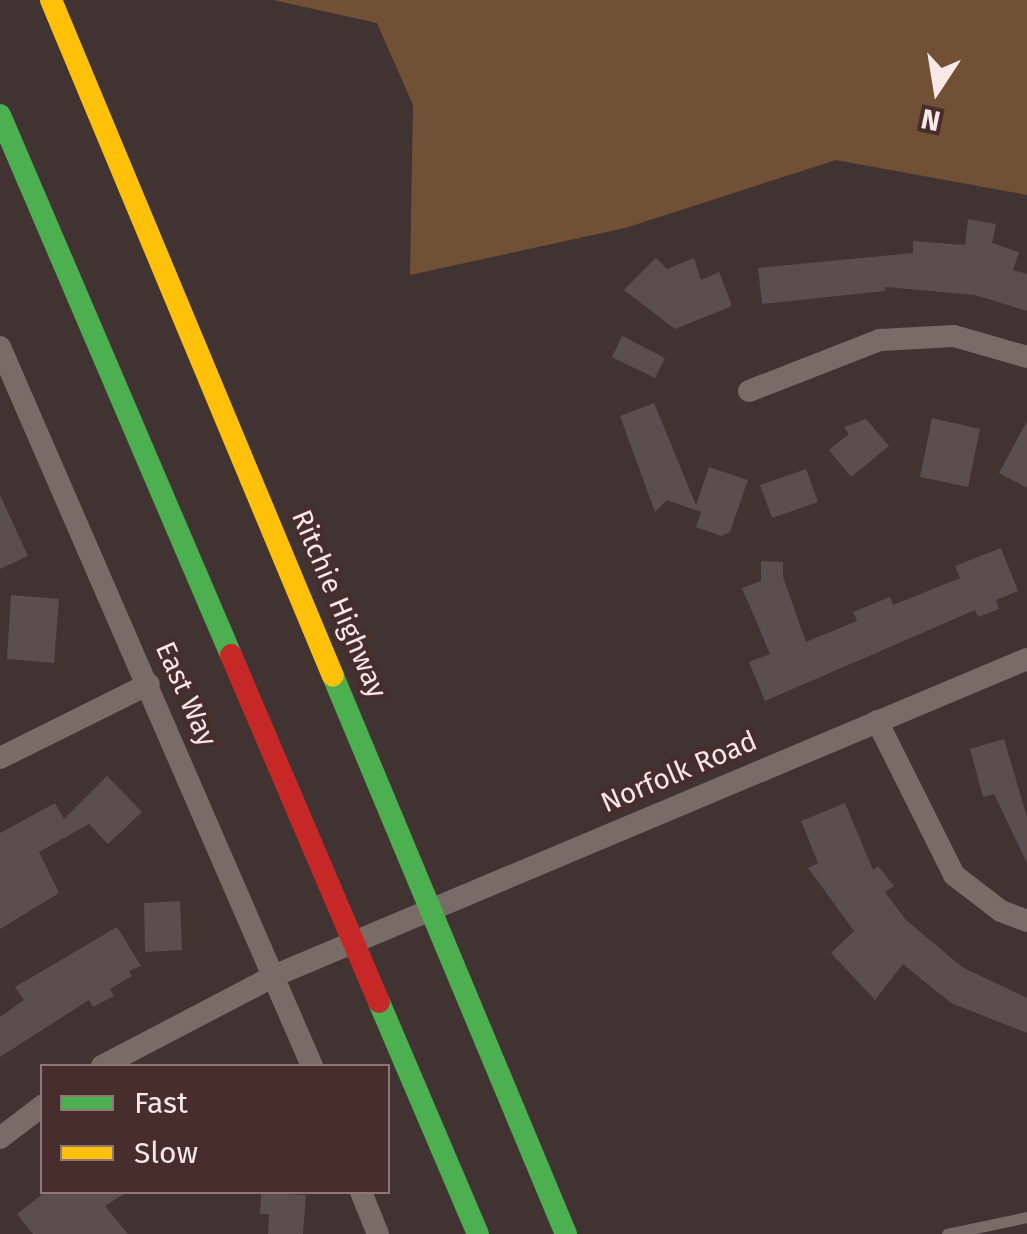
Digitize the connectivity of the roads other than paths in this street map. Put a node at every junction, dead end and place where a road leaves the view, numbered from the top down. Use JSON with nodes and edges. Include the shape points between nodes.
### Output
{"nodes":[{"id":1,"x":52,"y":0,"type":"edge"},
{"id":2,"x":0,"y":115,"type":"edge"},
{"id":3,"x":0,"y":347,"type":"edge"},
{"id":4,"x":1027,"y":357,"type":"edge"},
{"id":5,"x":749,"y":391,"type":"dead end"},
{"id":6,"x":1027,"y":659,"type":"edge"},
{"id":7,"x":149,"y":684,"type":"junction"},
{"id":8,"x":877,"y":721,"type":"junction"},
{"id":9,"x":0,"y":758,"type":"edge"},
{"id":10,"x":433,"y":908,"type":"junction"},
{"id":11,"x":1027,"y":922,"type":"edge"},
{"id":12,"x":354,"y":942,"type":"junction"},
{"id":13,"x":276,"y":974,"type":"junction"},
{"id":14,"x":106,"y":1064,"type":"edge"},
{"id":15,"x":311,"y":1064,"type":"edge"},
{"id":16,"x":40,"y":1108,"type":"edge"},
{"id":17,"x":0,"y":1138,"type":"edge"},
{"id":18,"x":362,"y":1194,"type":"edge"},
{"id":19,"x":1027,"y":1218,"type":"edge"},
{"id":20,"x":378,"y":1234,"type":"edge"},
{"id":21,"x":478,"y":1234,"type":"edge"},
{"id":22,"x":566,"y":1234,"type":"edge"},
{"id":23,"x":947,"y":1234,"type":"edge"}],
"edges":[{"from":1,"to":10,"type":"main road","name":"Ritchie Highway"},
{"from":2,"to":12,"type":"main road"},
{"from":3,"to":7,"type":"street","name":"East Way"},
{"from":4,"to":5,"type":"street","via":[[954,336],[880,340]]},
{"from":6,"to":8,"type":"street","name":"Norfolk Road"},
{"from":7,"to":9,"type":"street"},
{"from":7,"to":13,"type":"street","name":"East Way"},
{"from":8,"to":10,"type":"street","name":"Norfolk Road"},
{"from":8,"to":11,"type":"street","via":[[954,875]]},
{"from":10,"to":12,"type":"street","name":"Norfolk Road"},
{"from":10,"to":22,"type":"main road","name":"Ritchie Highway"},
{"from":12,"to":13,"type":"street","name":"Norfolk Road"},
{"from":12,"to":21,"type":"main road"},
{"from":13,"to":14,"type":"street","name":"Norfolk Road"},
{"from":13,"to":15,"type":"street","name":"East Way"},
{"from":16,"to":17,"type":"street"},
{"from":18,"to":20,"type":"street"},
{"from":19,"to":23,"type":"lane"}]}
